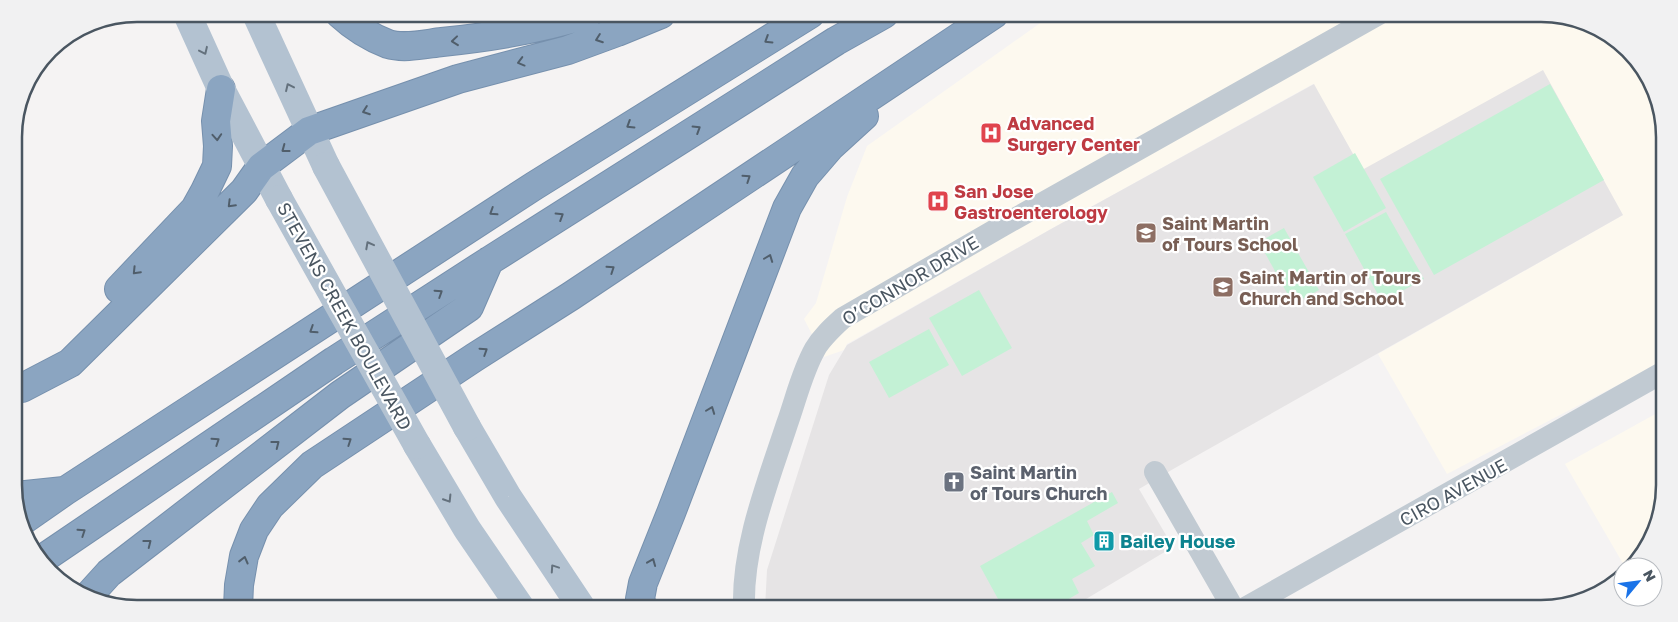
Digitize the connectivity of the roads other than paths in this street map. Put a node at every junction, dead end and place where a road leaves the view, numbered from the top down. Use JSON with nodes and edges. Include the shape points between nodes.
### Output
{"nodes":[{"id":1,"x":869,"y":22,"type":"edge"},
{"id":2,"x":981,"y":22,"type":"edge"},
{"id":3,"x":1365,"y":22,"type":"edge"},
{"id":4,"x":191,"y":23,"type":"edge"},
{"id":5,"x":260,"y":23,"type":"edge"},
{"id":6,"x":350,"y":23,"type":"edge"},
{"id":7,"x":558,"y":23,"type":"edge"},
{"id":8,"x":639,"y":23,"type":"edge"},
{"id":9,"x":796,"y":23,"type":"edge"},
{"id":10,"x":928,"y":57,"type":"junction"},
{"id":11,"x":221,"y":89,"type":"junction"},
{"id":12,"x":309,"y":131,"type":"junction"},
{"id":13,"x":261,"y":167,"type":"junction"},
{"id":14,"x":489,"y":261,"type":"junction"},
{"id":15,"x":1656,"y":376,"type":"edge"},
{"id":16,"x":22,"y":388,"type":"edge"},
{"id":17,"x":22,"y":389,"type":"edge"},
{"id":18,"x":1155,"y":472,"type":"dead end"},
{"id":19,"x":65,"y":491,"type":"junction"},
{"id":20,"x":23,"y":495,"type":"edge"},
{"id":21,"x":28,"y":517,"type":"edge"},
{"id":22,"x":48,"y":556,"type":"edge"},
{"id":23,"x":109,"y":573,"type":"junction"},
{"id":24,"x":83,"y":586,"type":"edge"},
{"id":25,"x":93,"y":590,"type":"edge"},
{"id":26,"x":1228,"y":599,"type":"edge"},
{"id":27,"x":1262,"y":599,"type":"edge"},
{"id":28,"x":238,"y":600,"type":"edge"},
{"id":29,"x":516,"y":600,"type":"edge"},
{"id":30,"x":576,"y":600,"type":"edge"},
{"id":31,"x":640,"y":600,"type":"edge"},
{"id":32,"x":744,"y":600,"type":"edge"}],
"edges":[{"from":14,"to":1,"type":"highway","one_way":true},
{"from":2,"to":10,"type":"highway"},
{"from":3,"to":32,"type":"street","name":"O’CONNOR DRIVE","via":[[843,318],[824,335],[803,376],[764,493],[746,564]]},
{"from":4,"to":11,"type":"main road","name":"STEVENS CREEK BOULEVARD","one_way":true},
{"from":12,"to":5,"type":"main road","one_way":true},
{"from":7,"to":6,"type":"highway","one_way":true,"via":[[480,38],[414,45],[390,44],[358,30]]},
{"from":8,"to":12,"type":"highway","one_way":true,"via":[[568,50],[458,79]]},
{"from":9,"to":19,"type":"highway","one_way":true,"via":[[534,186]]},
{"from":28,"to":10,"type":"highway","one_way":true,"via":[[244,556],[254,530],[270,506],[312,465]]},
{"from":31,"to":10,"type":"highway","one_way":true,"via":[[643,583],[788,208],[805,176],[830,147]]},
{"from":11,"to":13,"type":"main road","name":"STEVENS CREEK BOULEVARD"},
{"from":11,"to":16,"type":"highway","one_way":true,"via":[[216,121],[217,166],[195,209]]},
{"from":12,"to":13,"type":"highway","one_way":true},
{"from":30,"to":12,"type":"main road","one_way":true,"bridge":true,"via":[[512,505],[467,427]]},
{"from":13,"to":17,"type":"highway","one_way":true,"via":[[244,191],[70,363]]},
{"from":13,"to":29,"type":"main road","name":"STEVENS CREEK BOULEVARD","one_way":true,"bridge":true,"via":[[423,457],[467,529]]},
{"from":22,"to":14,"type":"highway","one_way":true,"via":[[334,361]]},
{"from":23,"to":14,"type":"highway","one_way":true,"via":[[340,395],[468,307]]},
{"from":15,"to":27,"type":"street","name":"CIRO AVENUE"},
{"from":18,"to":26,"type":"street"},
{"from":19,"to":20,"type":"highway"},
{"from":19,"to":21,"type":"highway"},
{"from":23,"to":24,"type":"highway"},
{"from":23,"to":25,"type":"highway"}]}
